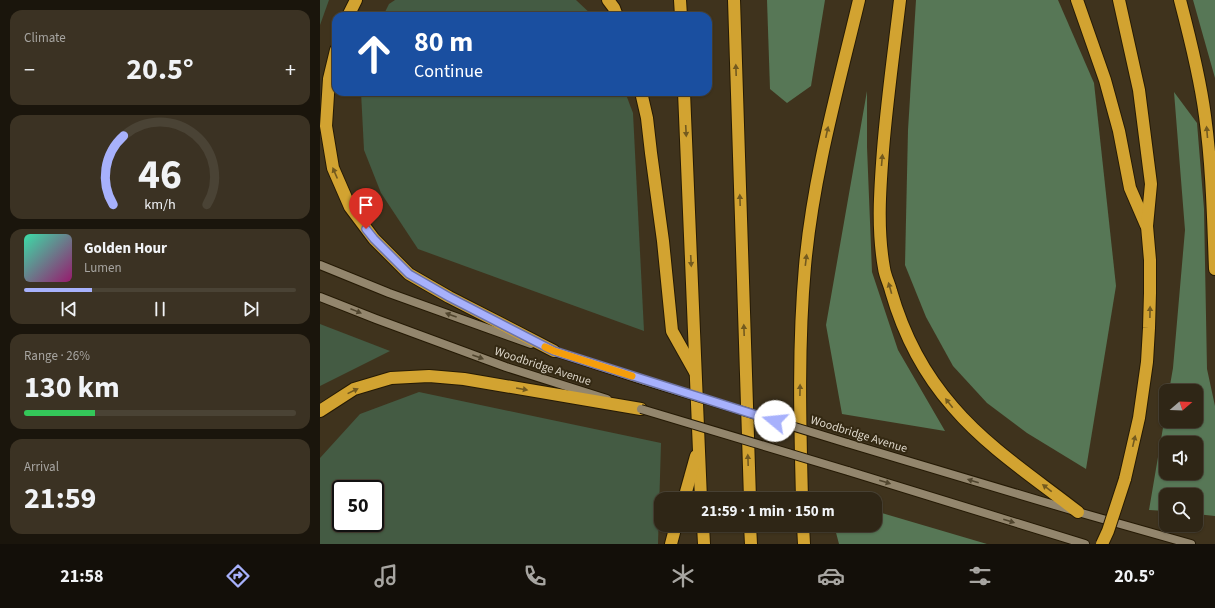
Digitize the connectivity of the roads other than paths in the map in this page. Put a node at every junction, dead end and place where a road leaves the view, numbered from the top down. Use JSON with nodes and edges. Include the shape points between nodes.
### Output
{"nodes":[{"id":1,"x":356,"y":0,"type":"edge"},
{"id":2,"x":608,"y":0,"type":"edge"},
{"id":3,"x":680,"y":0,"type":"edge"},
{"id":4,"x":734,"y":0,"type":"edge"},
{"id":5,"x":859,"y":0,"type":"edge"},
{"id":6,"x":900,"y":0,"type":"edge"},
{"id":7,"x":1077,"y":0,"type":"edge"},
{"id":8,"x":1119,"y":0,"type":"edge"},
{"id":9,"x":1180,"y":0,"type":"edge"},
{"id":10,"x":350,"y":12,"type":"edge"},
{"id":11,"x":616,"y":12,"type":"edge"},
{"id":12,"x":680,"y":12,"type":"edge"},
{"id":13,"x":332,"y":67,"type":"edge"},
{"id":14,"x":641,"y":96,"type":"edge"},
{"id":15,"x":684,"y":96,"type":"edge"},
{"id":16,"x":1147,"y":226,"type":"junction"},
{"id":17,"x":320,"y":265,"type":"edge"},
{"id":18,"x":1215,"y":269,"type":"edge"},
{"id":19,"x":320,"y":297,"type":"edge"},
{"id":20,"x":554,"y":351,"type":"junction"},
{"id":21,"x":696,"y":374,"type":"junction"},
{"id":22,"x":641,"y":409,"type":"junction"},
{"id":23,"x":320,"y":411,"type":"edge"},
{"id":24,"x":698,"y":448,"type":"junction"},
{"id":25,"x":686,"y":492,"type":"edge"},
{"id":26,"x":701,"y":492,"type":"edge"},
{"id":27,"x":750,"y":492,"type":"edge"},
{"id":28,"x":802,"y":492,"type":"edge"},
{"id":29,"x":1078,"y":512,"type":"junction"},
{"id":30,"x":674,"y":532,"type":"edge"},
{"id":31,"x":703,"y":532,"type":"edge"},
{"id":32,"x":750,"y":532,"type":"edge"},
{"id":33,"x":803,"y":532,"type":"edge"},
{"id":34,"x":671,"y":544,"type":"edge"},
{"id":35,"x":704,"y":544,"type":"edge"},
{"id":36,"x":751,"y":544,"type":"edge"},
{"id":37,"x":804,"y":544,"type":"edge"},
{"id":38,"x":1085,"y":544,"type":"edge"},
{"id":39,"x":1102,"y":544,"type":"edge"},
{"id":40,"x":1191,"y":544,"type":"edge"}],
"edges":[{"from":1,"to":10,"type":"highway"},
{"from":2,"to":11,"type":"highway"},
{"from":3,"to":12,"type":"highway"},
{"from":27,"to":4,"type":"highway","one_way":true},
{"from":28,"to":5,"type":"highway","one_way":true,"via":[[799,410],[805,266],[814,194]]},
{"from":29,"to":6,"type":"highway","one_way":true,"via":[[1013,463],[953,408],[928,375],[909,340],[895,304],[884,269],[880,230],[880,184]]},
{"from":7,"to":16,"type":"highway","via":[[1105,80],[1119,131],[1130,188]]},
{"from":8,"to":16,"type":"highway","via":[[1139,90],[1146,138],[1151,184]]},
{"from":18,"to":9,"type":"highway","one_way":true,"via":[[1211,177],[1205,116],[1195,59]]},
{"from":20,"to":13,"type":"highway","one_way":true,"via":[[409,274],[374,239],[350,207],[333,168],[326,126]]},
{"from":14,"to":21,"type":"highway","via":[[663,241],[672,331]]},
{"from":15,"to":21,"type":"highway","one_way":true},
{"from":39,"to":16,"type":"highway","one_way":true,"bridge":true,"via":[[1125,479],[1140,418],[1149,328],[1150,260]]},
{"from":20,"to":17,"type":"main road","name":"Woodbridge Avenue","one_way":true,"via":[[388,293]]},
{"from":19,"to":22,"type":"main road","name":"Woodbridge Avenue","one_way":true,"via":[[506,367]]},
{"from":29,"to":20,"type":"main road","name":"Woodbridge Avenue","one_way":true,"bridge":true},
{"from":21,"to":24,"type":"highway"},
{"from":23,"to":22,"type":"highway","one_way":true,"via":[[354,389],[391,378],[429,376],[464,379]]},
{"from":22,"to":38,"type":"main road","name":"Woodbridge Avenue","one_way":true,"bridge":true},
{"from":24,"to":25,"type":"highway"},
{"from":24,"to":26,"type":"highway"},
{"from":29,"to":40,"type":"main road","name":"Woodbridge Avenue"},
{"from":30,"to":34,"type":"highway"},
{"from":31,"to":35,"type":"highway"},
{"from":32,"to":36,"type":"highway"},
{"from":33,"to":37,"type":"highway"}]}
